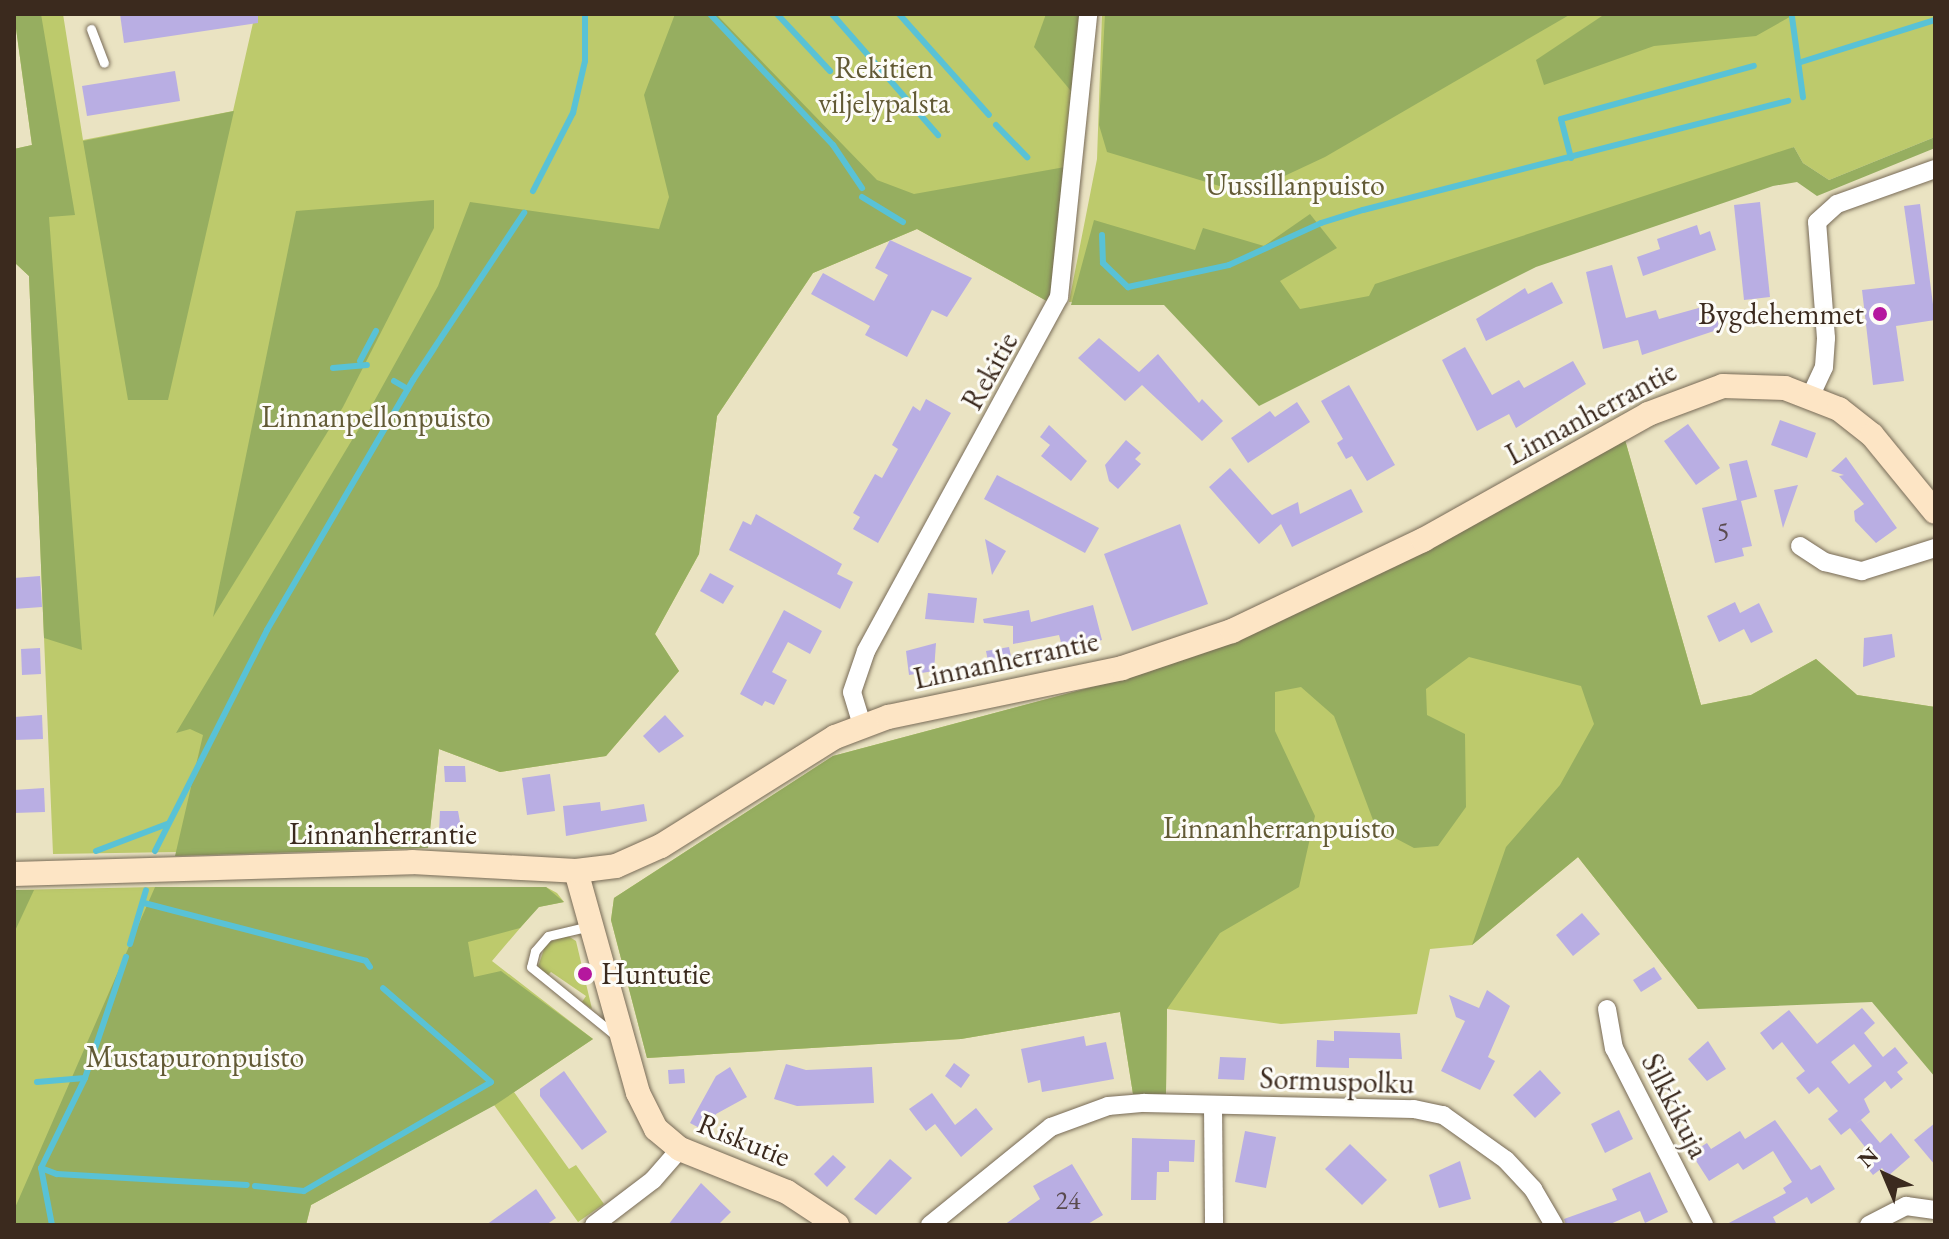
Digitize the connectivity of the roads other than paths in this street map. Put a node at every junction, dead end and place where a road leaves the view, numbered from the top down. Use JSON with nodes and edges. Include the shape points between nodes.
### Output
{"nodes":[{"id":1,"x":1088,"y":14,"type":"edge"},
{"id":2,"x":91,"y":29,"type":"dead end"},
{"id":3,"x":104,"y":63,"type":"dead end"},
{"id":4,"x":1935,"y":169,"type":"edge"},
{"id":5,"x":1811,"y":395,"type":"junction"},
{"id":6,"x":1935,"y":512,"type":"edge"},
{"id":7,"x":1800,"y":546,"type":"dead end"},
{"id":8,"x":1935,"y":548,"type":"edge"},
{"id":9,"x":862,"y":725,"type":"junction"},
{"id":10,"x":576,"y":871,"type":"junction"},
{"id":11,"x":14,"y":874,"type":"edge"},
{"id":12,"x":590,"y":926,"type":"junction"},
{"id":13,"x":1607,"y":1009,"type":"dead end"},
{"id":14,"x":624,"y":1042,"type":"junction"},
{"id":15,"x":1213,"y":1105,"type":"junction"},
{"id":16,"x":680,"y":1149,"type":"junction"},
{"id":17,"x":1935,"y":1210,"type":"edge"},
{"id":18,"x":594,"y":1225,"type":"edge"},
{"id":19,"x":837,"y":1225,"type":"edge"},
{"id":20,"x":930,"y":1225,"type":"edge"},
{"id":21,"x":1214,"y":1225,"type":"edge"},
{"id":22,"x":1554,"y":1225,"type":"edge"},
{"id":23,"x":1704,"y":1225,"type":"edge"},
{"id":24,"x":1869,"y":1225,"type":"edge"}],
"edges":[{"from":1,"to":9,"type":"street","name":"Rekitie","via":[[1059,297],[866,651],[852,692]]},
{"from":2,"to":3,"type":"lane"},
{"from":4,"to":5,"type":"street","via":[[1837,204],[1817,222],[1826,338],[1824,367]]},
{"from":5,"to":6,"type":"street","name":"Linnanherrantie","via":[[1872,435]]},
{"from":5,"to":9,"type":"street","name":"Linnanherrantie","via":[[1737,384],[1689,395],[1423,540],[1232,631],[1122,668]]},
{"from":7,"to":8,"type":"street","via":[[1825,562],[1862,571]]},
{"from":9,"to":10,"type":"street","name":"Linnanherrantie","via":[[810,750],[646,855],[616,866]]},
{"from":10,"to":11,"type":"street","name":"Linnanherrantie","via":[[412,862]]},
{"from":10,"to":12,"type":"street","name":"Riskutie"},
{"from":12,"to":14,"type":"street","name":"Riskutie"},
{"from":12,"to":14,"type":"lane","via":[[548,936],[535,951],[532,969]]},
{"from":13,"to":23,"type":"street","name":"Silkkikuja","via":[[1614,1048]]},
{"from":14,"to":16,"type":"street","name":"Riskutie","via":[[648,1117]]},
{"from":15,"to":20,"type":"street","name":"Sormuspolku","via":[[1124,1104],[1062,1121]]},
{"from":15,"to":21,"type":"street"},
{"from":15,"to":22,"type":"street","name":"Sormuspolku","via":[[1414,1109],[1443,1115],[1506,1160],[1533,1189]]},
{"from":16,"to":18,"type":"street","via":[[653,1180]]},
{"from":16,"to":19,"type":"street","name":"Riskutie","via":[[750,1173]]},
{"from":17,"to":24,"type":"street","via":[[1906,1206]]}]}
